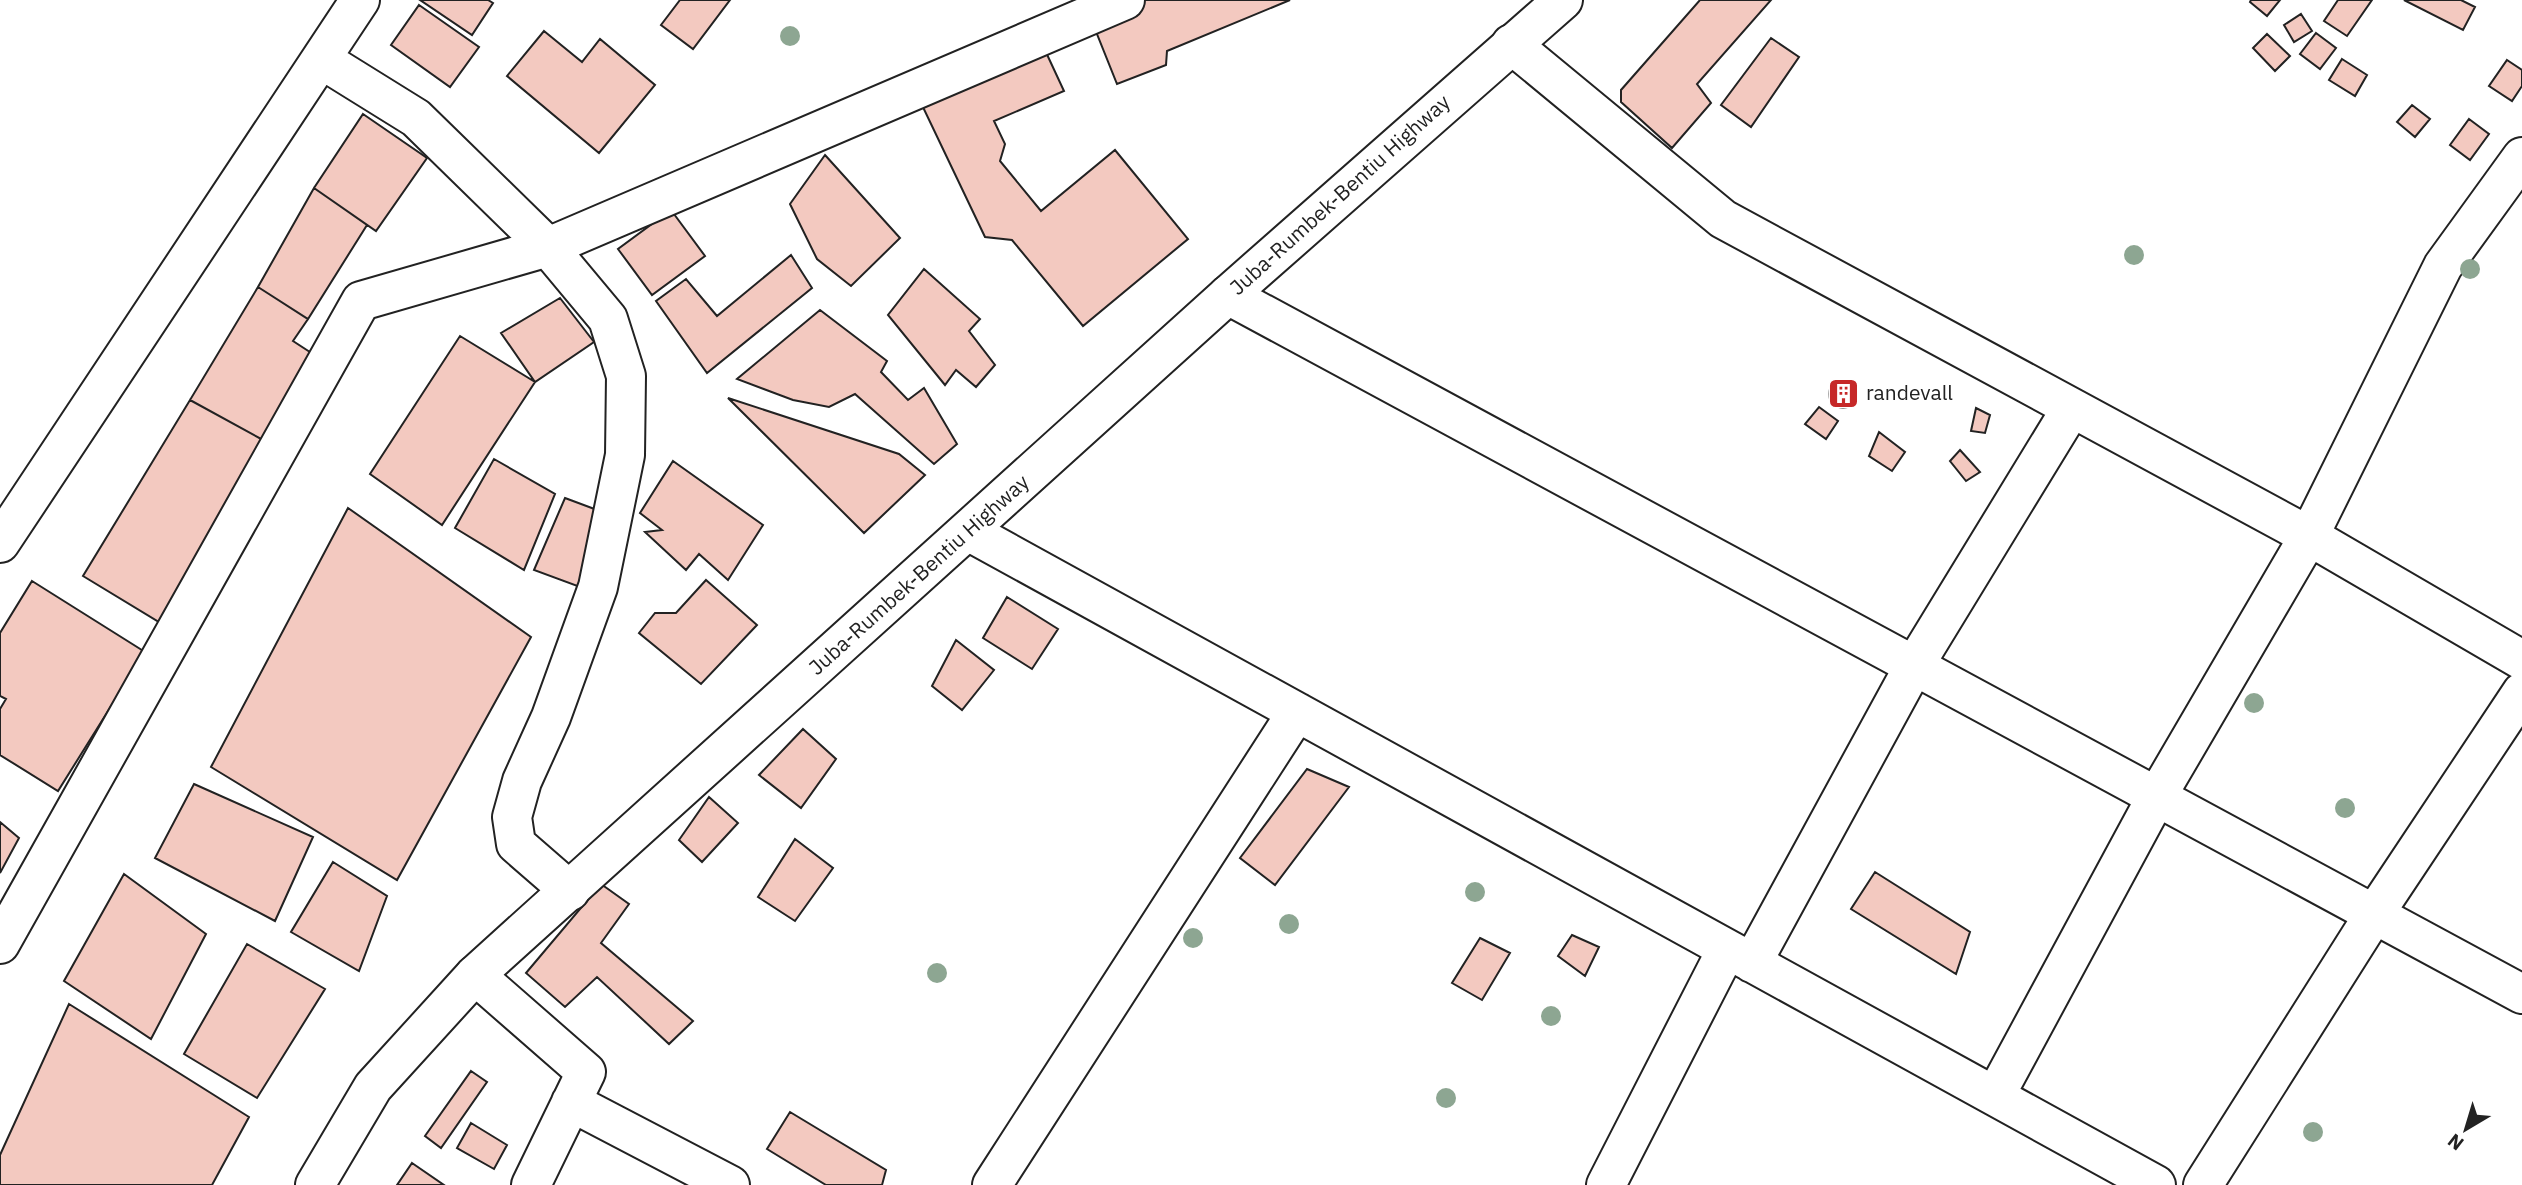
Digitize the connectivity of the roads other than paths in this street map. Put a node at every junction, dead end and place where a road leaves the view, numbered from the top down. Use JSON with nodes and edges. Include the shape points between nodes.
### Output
{"nodes":[{"id":1,"x":360,"y":0,"type":"edge"},
{"id":2,"x":1125,"y":0,"type":"edge"},
{"id":3,"x":1563,"y":0,"type":"edge"},
{"id":4,"x":1511,"y":44,"type":"junction"},
{"id":5,"x":321,"y":59,"type":"junction"},
{"id":6,"x":2522,"y":157,"type":"edge"},
{"id":7,"x":548,"y":247,"type":"junction"},
{"id":8,"x":1228,"y":295,"type":"junction"},
{"id":9,"x":2071,"y":409,"type":"junction"},
{"id":10,"x":968,"y":531,"type":"junction"},
{"id":11,"x":2309,"y":536,"type":"junction"},
{"id":12,"x":0,"y":543,"type":"edge"},
{"id":13,"x":2522,"y":660,"type":"edge"},
{"id":14,"x":1914,"y":666,"type":"junction"},
{"id":15,"x":2522,"y":692,"type":"edge"},
{"id":16,"x":1297,"y":712,"type":"junction"},
{"id":17,"x":2157,"y":796,"type":"junction"},
{"id":18,"x":570,"y":891,"type":"junction"},
{"id":19,"x":2375,"y":913,"type":"junction"},
{"id":20,"x":0,"y":944,"type":"edge"},
{"id":21,"x":1739,"y":956,"type":"junction"},
{"id":22,"x":475,"y":975,"type":"junction"},
{"id":23,"x":2522,"y":994,"type":"edge"},
{"id":24,"x":1995,"y":1096,"type":"junction"},
{"id":25,"x":571,"y":1102,"type":"junction"},
{"id":26,"x":315,"y":1185,"type":"edge"},
{"id":27,"x":531,"y":1185,"type":"edge"},
{"id":28,"x":730,"y":1185,"type":"edge"},
{"id":29,"x":992,"y":1185,"type":"edge"},
{"id":30,"x":1606,"y":1185,"type":"edge"},
{"id":31,"x":2156,"y":1185,"type":"edge"},
{"id":32,"x":2203,"y":1185,"type":"edge"}],
"edges":[{"from":1,"to":5,"type":"street"},
{"from":2,"to":7,"type":"street"},
{"from":3,"to":4,"type":"street","name":"Juba-Rumbek-Bentiu Highway"},
{"from":4,"to":8,"type":"street","name":"Juba-Rumbek-Bentiu Highway"},
{"from":4,"to":9,"type":"street","via":[[1723,219]]},
{"from":5,"to":7,"type":"street","via":[[416,118]]},
{"from":5,"to":12,"type":"street"},
{"from":6,"to":11,"type":"street","via":[[2443,266]]},
{"from":7,"to":18,"type":"street","via":[[608,319],[626,376],[625,455],[598,587],[512,817],[516,844]]},
{"from":7,"to":20,"type":"street","via":[[361,301]]},
{"from":8,"to":10,"type":"street","name":"Juba-Rumbek-Bentiu Highway"},
{"from":8,"to":14,"type":"street"},
{"from":9,"to":11,"type":"street"},
{"from":9,"to":14,"type":"street"},
{"from":10,"to":16,"type":"street"},
{"from":10,"to":18,"type":"street","name":"Juba-Rumbek-Bentiu Highway"},
{"from":11,"to":13,"type":"street"},
{"from":11,"to":17,"type":"street"},
{"from":14,"to":17,"type":"street"},
{"from":14,"to":21,"type":"street"},
{"from":15,"to":19,"type":"street"},
{"from":16,"to":21,"type":"street"},
{"from":16,"to":29,"type":"street"},
{"from":17,"to":19,"type":"street"},
{"from":17,"to":24,"type":"street"},
{"from":18,"to":22,"type":"street","name":"Juba-Rumbek-Bentiu Highway"},
{"from":19,"to":23,"type":"street"},
{"from":19,"to":32,"type":"street"},
{"from":21,"to":24,"type":"street"},
{"from":21,"to":30,"type":"street"},
{"from":22,"to":25,"type":"street","via":[[586,1072]]},
{"from":22,"to":26,"type":"street","name":"Juba-Rumbek-Bentiu Highway","via":[[373,1087]]},
{"from":24,"to":31,"type":"street"},
{"from":25,"to":27,"type":"street"},
{"from":25,"to":28,"type":"street"}]}
